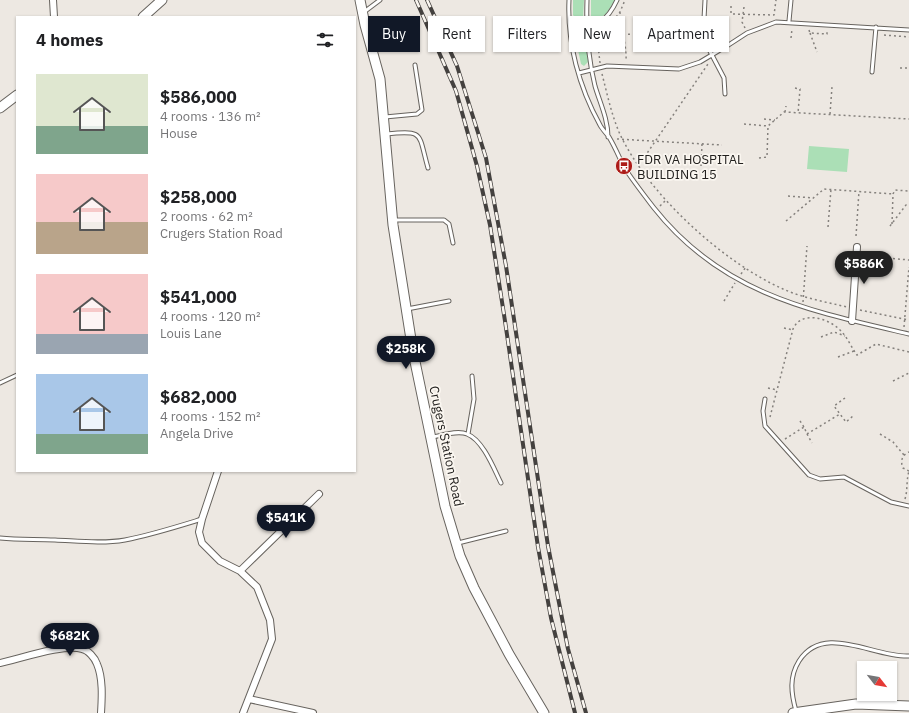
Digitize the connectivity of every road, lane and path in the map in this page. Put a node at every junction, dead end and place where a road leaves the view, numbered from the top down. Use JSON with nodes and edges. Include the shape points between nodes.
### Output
{"nodes":[{"id":1,"x":53,"y":0,"type":"edge"},
{"id":2,"x":162,"y":0,"type":"edge"},
{"id":3,"x":360,"y":0,"type":"edge"},
{"id":4,"x":380,"y":0,"type":"edge"},
{"id":5,"x":569,"y":0,"type":"edge"},
{"id":6,"x":587,"y":0,"type":"edge"},
{"id":7,"x":617,"y":0,"type":"edge"},
{"id":8,"x":625,"y":0,"type":"edge"},
{"id":9,"x":705,"y":0,"type":"edge"},
{"id":10,"x":776,"y":0,"type":"edge"},
{"id":11,"x":791,"y":0,"type":"edge"},
{"id":12,"x":731,"y":6,"type":"dead end"},
{"id":13,"x":744,"y":7,"type":"dead end"},
{"id":14,"x":620,"y":12,"type":"junction"},
{"id":15,"x":362,"y":13,"type":"junction"},
{"id":16,"x":743,"y":14,"type":"junction"},
{"id":17,"x":54,"y":16,"type":"edge"},
{"id":18,"x":144,"y":16,"type":"edge"},
{"id":19,"x":570,"y":16,"type":"edge"},
{"id":20,"x":586,"y":16,"type":"edge"},
{"id":21,"x":607,"y":16,"type":"edge"},
{"id":22,"x":620,"y":16,"type":"edge"},
{"id":23,"x":742,"y":22,"type":"dead end"},
{"id":24,"x":789,"y":22,"type":"junction"},
{"id":25,"x":876,"y":27,"type":"junction"},
{"id":26,"x":791,"y":29,"type":"dead end"},
{"id":27,"x":809,"y":30,"type":"dead end"},
{"id":28,"x":909,"y":30,"type":"edge"},
{"id":29,"x":827,"y":31,"type":"dead end"},
{"id":30,"x":810,"y":33,"type":"junction"},
{"id":31,"x":882,"y":35,"type":"dead end"},
{"id":32,"x":909,"y":37,"type":"edge"},
{"id":33,"x":791,"y":38,"type":"dead end"},
{"id":34,"x":625,"y":41,"type":"edge"},
{"id":35,"x":729,"y":45,"type":"edge"},
{"id":36,"x":573,"y":52,"type":"edge"},
{"id":37,"x":590,"y":52,"type":"edge"},
{"id":38,"x":718,"y":52,"type":"edge"},
{"id":39,"x":817,"y":52,"type":"dead end"},
{"id":40,"x":713,"y":56,"type":"junction"},
{"id":41,"x":626,"y":61,"type":"dead end"},
{"id":42,"x":600,"y":63,"type":"dead end"},
{"id":43,"x":415,"y":64,"type":"dead end"},
{"id":44,"x":706,"y":66,"type":"dead end"},
{"id":45,"x":900,"y":68,"type":"dead end"},
{"id":46,"x":909,"y":68,"type":"edge"},
{"id":47,"x":592,"y":70,"type":"junction"},
{"id":48,"x":872,"y":72,"type":"dead end"},
{"id":49,"x":602,"y":73,"type":"dead end"},
{"id":50,"x":579,"y":74,"type":"junction"},
{"id":51,"x":832,"y":87,"type":"dead end"},
{"id":52,"x":795,"y":88,"type":"dead end"},
{"id":53,"x":725,"y":94,"type":"dead end"},
{"id":54,"x":16,"y":96,"type":"edge"},
{"id":55,"x":786,"y":106,"type":"dead end"},
{"id":56,"x":0,"y":108,"type":"edge"},
{"id":57,"x":785,"y":112,"type":"junction"},
{"id":58,"x":798,"y":112,"type":"junction"},
{"id":59,"x":830,"y":114,"type":"junction"},
{"id":60,"x":383,"y":117,"type":"junction"},
{"id":61,"x":764,"y":119,"type":"dead end"},
{"id":62,"x":909,"y":119,"type":"edge"},
{"id":63,"x":775,"y":120,"type":"junction"},
{"id":64,"x":744,"y":124,"type":"dead end"},
{"id":65,"x":768,"y":126,"type":"junction"},
{"id":66,"x":384,"y":134,"type":"junction"},
{"id":67,"x":608,"y":136,"type":"junction"},
{"id":68,"x":617,"y":139,"type":"dead end"},
{"id":69,"x":622,"y":139,"type":"junction"},
{"id":70,"x":655,"y":141,"type":"junction"},
{"id":71,"x":702,"y":144,"type":"junction"},
{"id":72,"x":722,"y":145,"type":"dead end"},
{"id":73,"x":759,"y":158,"type":"dead end"},
{"id":74,"x":638,"y":166,"type":"junction"},
{"id":75,"x":700,"y":166,"type":"dead end"},
{"id":76,"x":428,"y":168,"type":"dead end"},
{"id":77,"x":831,"y":189,"type":"junction"},
{"id":78,"x":859,"y":191,"type":"junction"},
{"id":79,"x":909,"y":191,"type":"edge"},
{"id":80,"x":893,"y":194,"type":"junction"},
{"id":81,"x":788,"y":196,"type":"dead end"},
{"id":82,"x":813,"y":198,"type":"junction"},
{"id":83,"x":666,"y":200,"type":"junction"},
{"id":84,"x":662,"y":204,"type":"dead end"},
{"id":85,"x":909,"y":206,"type":"edge"},
{"id":86,"x":392,"y":220,"type":"junction"},
{"id":87,"x":786,"y":221,"type":"dead end"},
{"id":88,"x":892,"y":224,"type":"junction"},
{"id":89,"x":890,"y":226,"type":"dead end"},
{"id":90,"x":828,"y":228,"type":"dead end"},
{"id":91,"x":856,"y":236,"type":"dead end"},
{"id":92,"x":453,"y":243,"type":"dead end"},
{"id":93,"x":807,"y":246,"type":"dead end"},
{"id":94,"x":857,"y":247,"type":"dead end"},
{"id":95,"x":888,"y":258,"type":"dead end"},
{"id":96,"x":909,"y":260,"type":"edge"},
{"id":97,"x":746,"y":267,"type":"junction"},
{"id":98,"x":909,"y":267,"type":"edge"},
{"id":99,"x":740,"y":275,"type":"dead end"},
{"id":100,"x":735,"y":283,"type":"dead end"},
{"id":101,"x":804,"y":296,"type":"junction"},
{"id":102,"x":449,"y":301,"type":"dead end"},
{"id":103,"x":724,"y":302,"type":"dead end"},
{"id":104,"x":803,"y":303,"type":"dead end"},
{"id":105,"x":851,"y":308,"type":"dead end"},
{"id":106,"x":406,"y":309,"type":"junction"},
{"id":107,"x":857,"y":310,"type":"dead end"},
{"id":108,"x":905,"y":320,"type":"junction"},
{"id":109,"x":909,"y":320,"type":"edge"},
{"id":110,"x":852,"y":321,"type":"junction"},
{"id":111,"x":904,"y":327,"type":"dead end"},
{"id":112,"x":784,"y":328,"type":"dead end"},
{"id":113,"x":793,"y":330,"type":"junction"},
{"id":114,"x":909,"y":334,"type":"edge"},
{"id":115,"x":845,"y":336,"type":"junction"},
{"id":116,"x":821,"y":337,"type":"dead end"},
{"id":117,"x":854,"y":351,"type":"junction"},
{"id":118,"x":909,"y":352,"type":"edge"},
{"id":119,"x":838,"y":357,"type":"dead end"},
{"id":120,"x":909,"y":373,"type":"edge"},
{"id":121,"x":16,"y":375,"type":"edge"},
{"id":122,"x":472,"y":376,"type":"dead end"},
{"id":123,"x":893,"y":381,"type":"dead end"},
{"id":124,"x":0,"y":383,"type":"edge"},
{"id":125,"x":768,"y":388,"type":"dead end"},
{"id":126,"x":777,"y":390,"type":"junction"},
{"id":127,"x":845,"y":398,"type":"dead end"},
{"id":128,"x":766,"y":399,"type":"dead end"},
{"id":129,"x":840,"y":414,"type":"junction"},
{"id":130,"x":853,"y":416,"type":"dead end"},
{"id":131,"x":769,"y":421,"type":"dead end"},
{"id":132,"x":800,"y":421,"type":"dead end"},
{"id":133,"x":804,"y":428,"type":"junction"},
{"id":134,"x":468,"y":434,"type":"junction"},
{"id":135,"x":807,"y":434,"type":"junction"},
{"id":136,"x":880,"y":434,"type":"dead end"},
{"id":137,"x":431,"y":437,"type":"junction"},
{"id":138,"x":783,"y":440,"type":"dead end"},
{"id":139,"x":812,"y":443,"type":"dead end"},
{"id":140,"x":909,"y":452,"type":"edge"},
{"id":141,"x":904,"y":455,"type":"junction"},
{"id":142,"x":909,"y":471,"type":"edge"},
{"id":143,"x":218,"y":472,"type":"edge"},
{"id":144,"x":501,"y":483,"type":"dead end"},
{"id":145,"x":319,"y":494,"type":"dead end"},
{"id":146,"x":903,"y":505,"type":"junction"},
{"id":147,"x":909,"y":506,"type":"edge"},
{"id":148,"x":202,"y":519,"type":"junction"},
{"id":149,"x":506,"y":531,"type":"dead end"},
{"id":150,"x":0,"y":538,"type":"edge"},
{"id":151,"x":457,"y":543,"type":"junction"},
{"id":152,"x":240,"y":571,"type":"junction"},
{"id":153,"x":909,"y":656,"type":"edge"},
{"id":154,"x":0,"y":663,"type":"edge"},
{"id":155,"x":249,"y":699,"type":"junction"},
{"id":156,"x":909,"y":706,"type":"edge"},
{"id":157,"x":101,"y":713,"type":"edge"},
{"id":158,"x":243,"y":713,"type":"edge"},
{"id":159,"x":313,"y":713,"type":"edge"},
{"id":160,"x":544,"y":713,"type":"edge"},
{"id":161,"x":795,"y":713,"type":"edge"}],
"edges":[{"from":1,"to":17,"type":"street"},
{"from":2,"to":18,"type":"street"},
{"from":3,"to":15,"type":"street","name":"Crugers Station Road"},
{"from":4,"to":15,"type":"lane"},
{"from":5,"to":19,"type":"lane"},
{"from":6,"to":20,"type":"lane"},
{"from":7,"to":21,"type":"lane"},
{"from":8,"to":14,"type":"path"},
{"from":9,"to":40,"type":"lane","via":[[703,38]]},
{"from":10,"to":16,"type":"path","via":[[774,15]]},
{"from":11,"to":24,"type":"lane"},
{"from":12,"to":16,"type":"path","via":[[731,14]]},
{"from":13,"to":16,"type":"path"},
{"from":14,"to":22,"type":"path"},
{"from":14,"to":42,"type":"path","via":[[598,32]]},
{"from":15,"to":60,"type":"street","name":"Crugers Station Road","via":[[380,79]]},
{"from":16,"to":23,"type":"path"},
{"from":24,"to":25,"type":"lane"},
{"from":24,"to":35,"type":"lane","via":[[776,22],[758,28]]},
{"from":25,"to":28,"type":"lane"},
{"from":25,"to":48,"type":"lane"},
{"from":26,"to":33,"type":"path"},
{"from":27,"to":30,"type":"path"},
{"from":29,"to":30,"type":"path","via":[[827,34]]},
{"from":30,"to":39,"type":"path"},
{"from":31,"to":32,"type":"path"},
{"from":34,"to":41,"type":"path"},
{"from":36,"to":50,"type":"lane"},
{"from":37,"to":47,"type":"lane"},
{"from":38,"to":40,"type":"lane"},
{"from":40,"to":47,"type":"lane","via":[[679,69],[607,66]]},
{"from":40,"to":53,"type":"lane","via":[[724,78]]},
{"from":43,"to":60,"type":"lane","via":[[422,110],[417,114]]},
{"from":44,"to":70,"type":"path"},
{"from":45,"to":46,"type":"path"},
{"from":47,"to":50,"type":"lane"},
{"from":47,"to":67,"type":"lane","via":[[608,126]]},
{"from":49,"to":69,"type":"path","via":[[610,108]]},
{"from":50,"to":67,"type":"lane","via":[[600,126]]},
{"from":51,"to":59,"type":"path"},
{"from":52,"to":58,"type":"path","via":[[800,89]]},
{"from":54,"to":56,"type":"street"},
{"from":55,"to":57,"type":"path"},
{"from":57,"to":58,"type":"path"},
{"from":57,"to":63,"type":"path"},
{"from":58,"to":59,"type":"path"},
{"from":59,"to":62,"type":"path"},
{"from":60,"to":66,"type":"street","name":"Crugers Station Road"},
{"from":61,"to":63,"type":"path"},
{"from":63,"to":65,"type":"path"},
{"from":64,"to":65,"type":"path"},
{"from":65,"to":73,"type":"path","via":[[767,157]]},
{"from":66,"to":76,"type":"lane","via":[[417,134]]},
{"from":66,"to":86,"type":"street","name":"Crugers Station Road"},
{"from":67,"to":110,"type":"lane","via":[[624,166],[656,210],[692,247],[716,267],[766,294]]},
{"from":68,"to":69,"type":"path"},
{"from":69,"to":70,"type":"path"},
{"from":69,"to":74,"type":"path"},
{"from":70,"to":71,"type":"path"},
{"from":70,"to":74,"type":"path"},
{"from":71,"to":72,"type":"path"},
{"from":71,"to":75,"type":"path"},
{"from":74,"to":83,"type":"path"},
{"from":77,"to":78,"type":"path"},
{"from":77,"to":82,"type":"path","via":[[824,189]]},
{"from":77,"to":90,"type":"path"},
{"from":78,"to":80,"type":"path"},
{"from":78,"to":91,"type":"path"},
{"from":79,"to":80,"type":"path","via":[[895,190]]},
{"from":80,"to":88,"type":"path"},
{"from":81,"to":82,"type":"path"},
{"from":82,"to":87,"type":"path"},
{"from":83,"to":84,"type":"path"},
{"from":83,"to":97,"type":"path","via":[[703,237]]},
{"from":85,"to":88,"type":"path","via":[[906,205]]},
{"from":86,"to":92,"type":"lane","via":[[444,220],[448,224]]},
{"from":86,"to":106,"type":"street","name":"Crugers Station Road"},
{"from":88,"to":89,"type":"path"},
{"from":93,"to":101,"type":"path"},
{"from":94,"to":110,"type":"street"},
{"from":95,"to":96,"type":"path"},
{"from":97,"to":99,"type":"path"},
{"from":97,"to":101,"type":"path","via":[[769,282]]},
{"from":98,"to":108,"type":"path"},
{"from":100,"to":103,"type":"path"},
{"from":101,"to":104,"type":"path"},
{"from":101,"to":105,"type":"path"},
{"from":102,"to":106,"type":"lane"},
{"from":106,"to":137,"type":"street","name":"Crugers Station Road"},
{"from":107,"to":108,"type":"path"},
{"from":108,"to":109,"type":"path"},
{"from":108,"to":111,"type":"path"},
{"from":110,"to":114,"type":"lane"},
{"from":112,"to":113,"type":"path"},
{"from":113,"to":115,"type":"path","via":[[796,322],[812,317],[833,324]]},
{"from":113,"to":126,"type":"path"},
{"from":115,"to":116,"type":"path","via":[[834,332]]},
{"from":115,"to":117,"type":"path"},
{"from":117,"to":118,"type":"path","via":[[857,355],[876,344]]},
{"from":117,"to":119,"type":"path"},
{"from":120,"to":123,"type":"path"},
{"from":121,"to":124,"type":"lane"},
{"from":122,"to":134,"type":"lane","via":[[474,399]]},
{"from":125,"to":126,"type":"path"},
{"from":126,"to":131,"type":"path"},
{"from":127,"to":129,"type":"path","via":[[834,406]]},
{"from":128,"to":146,"type":"lane","via":[[763,411],[765,426],[809,475],[820,479],[844,477],[872,493]]},
{"from":129,"to":130,"type":"path","via":[[846,422]]},
{"from":129,"to":135,"type":"path"},
{"from":132,"to":133,"type":"path"},
{"from":133,"to":135,"type":"path"},
{"from":133,"to":138,"type":"path"},
{"from":134,"to":137,"type":"lane"},
{"from":134,"to":144,"type":"lane","via":[[485,452]]},
{"from":135,"to":139,"type":"path"},
{"from":136,"to":141,"type":"path","via":[[893,442]]},
{"from":137,"to":151,"type":"street","name":"Crugers Station Road","via":[[445,506]]},
{"from":140,"to":141,"type":"path"},
{"from":141,"to":142,"type":"path","via":[[902,465]]},
{"from":142,"to":146,"type":"path"},
{"from":143,"to":148,"type":"street"},
{"from":145,"to":152,"type":"street"},
{"from":146,"to":147,"type":"lane"},
{"from":148,"to":150,"type":"lane","via":[[125,540],[22,541]]},
{"from":148,"to":152,"type":"street","via":[[199,532],[202,544],[220,561]]},
{"from":149,"to":151,"type":"lane"},
{"from":151,"to":160,"type":"street","name":"Crugers Station Road","via":[[474,588]]},
{"from":152,"to":155,"type":"street","via":[[257,587],[270,620],[272,639]]},
{"from":153,"to":161,"type":"lane","via":[[885,654],[840,642],[814,647],[803,656],[794,669],[791,682]]},
{"from":154,"to":157,"type":"street","via":[[60,649],[82,648],[90,653],[97,664],[102,689]]},
{"from":155,"to":158,"type":"street"},
{"from":155,"to":159,"type":"street"},
{"from":156,"to":161,"type":"street","via":[[856,704]]}]}
